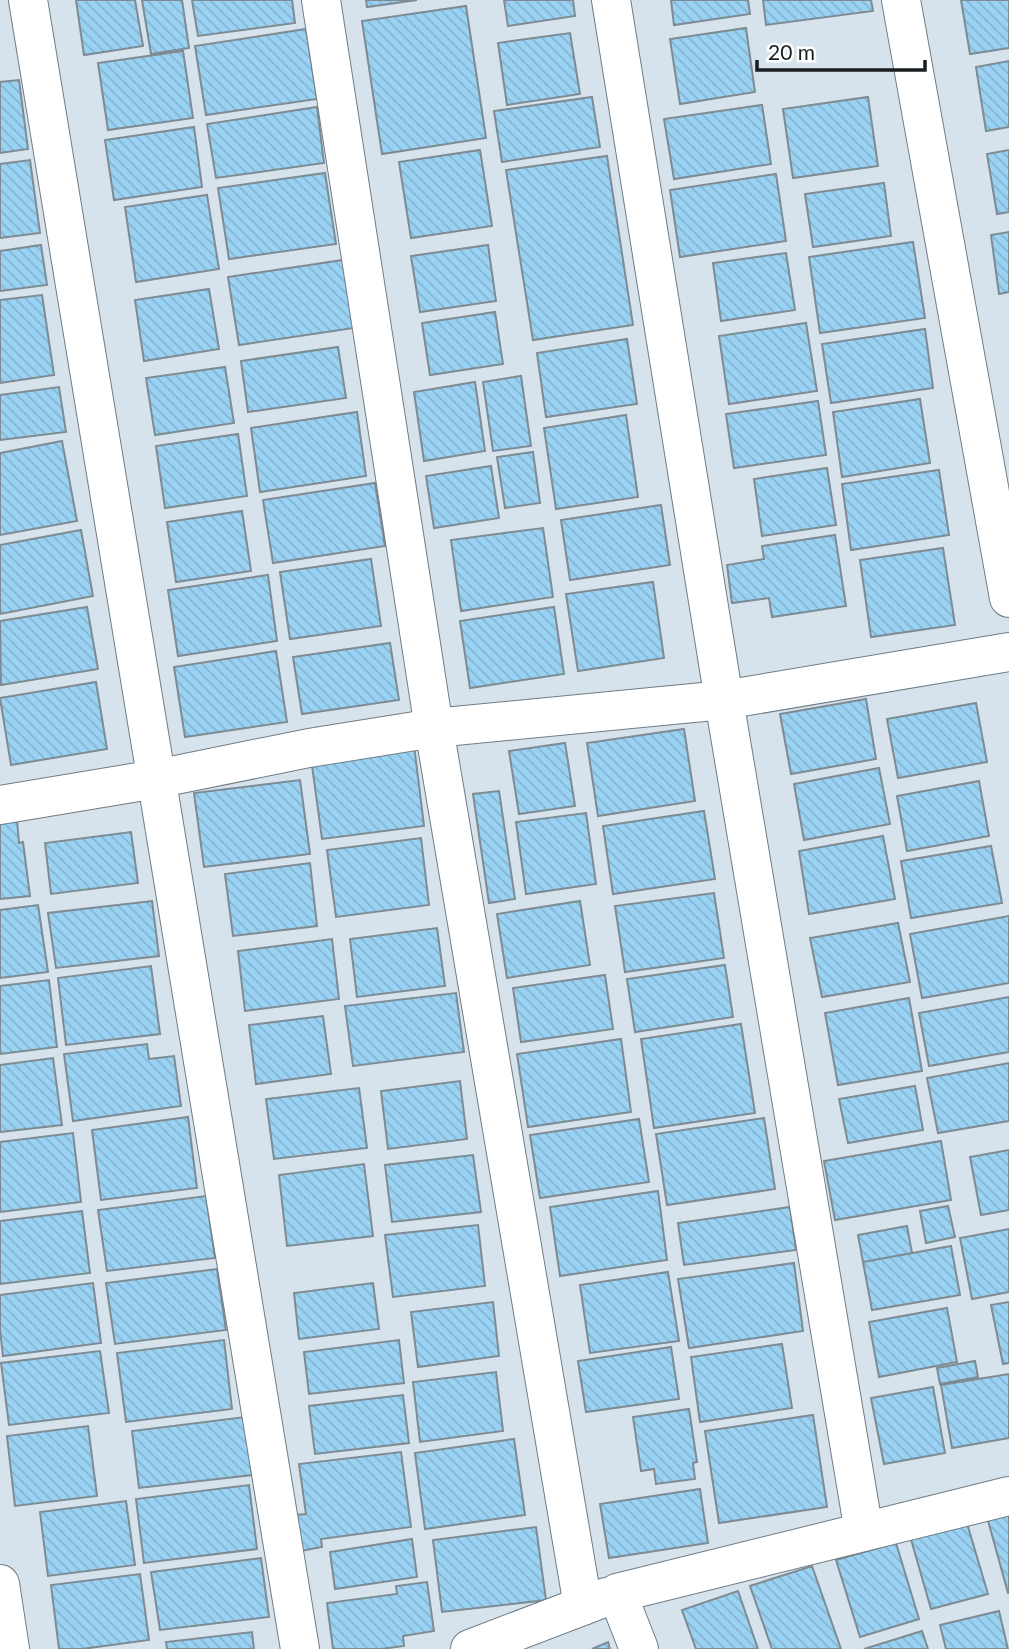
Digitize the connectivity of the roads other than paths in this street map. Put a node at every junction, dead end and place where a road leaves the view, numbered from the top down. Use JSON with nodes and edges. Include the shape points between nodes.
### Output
{"nodes":[{"id":1,"x":28,"y":0,"type":"edge"},
{"id":2,"x":321,"y":0,"type":"edge"},
{"id":3,"x":611,"y":0,"type":"edge"},
{"id":4,"x":901,"y":0,"type":"edge"},
{"id":5,"x":1009,"y":598,"type":"edge"},
{"id":6,"x":1009,"y":652,"type":"edge"},
{"id":7,"x":724,"y":700,"type":"junction"},
{"id":8,"x":434,"y":728,"type":"junction"},
{"id":9,"x":156,"y":779,"type":"junction"},
{"id":10,"x":0,"y":805,"type":"edge"},
{"id":11,"x":1009,"y":1496,"type":"edge"},
{"id":12,"x":864,"y":1532,"type":"junction"},
{"id":13,"x":0,"y":1584,"type":"edge"},
{"id":14,"x":600,"y":1599,"type":"junction"},
{"id":15,"x":10,"y":1649,"type":"edge"},
{"id":16,"x":300,"y":1649,"type":"edge"},
{"id":17,"x":470,"y":1649,"type":"edge"},
{"id":18,"x":639,"y":1649,"type":"edge"}],
"edges":[{"from":1,"to":9,"type":"street"},
{"from":2,"to":8,"type":"street"},
{"from":3,"to":7,"type":"street"},
{"from":4,"to":5,"type":"street"},
{"from":6,"to":7,"type":"street"},
{"from":7,"to":8,"type":"street"},
{"from":7,"to":12,"type":"street"},
{"from":8,"to":9,"type":"street"},
{"from":8,"to":14,"type":"street"},
{"from":9,"to":10,"type":"street"},
{"from":9,"to":16,"type":"street"},
{"from":11,"to":12,"type":"street"},
{"from":12,"to":14,"type":"street"},
{"from":13,"to":15,"type":"street"},
{"from":14,"to":17,"type":"street"},
{"from":14,"to":18,"type":"street"}]}
